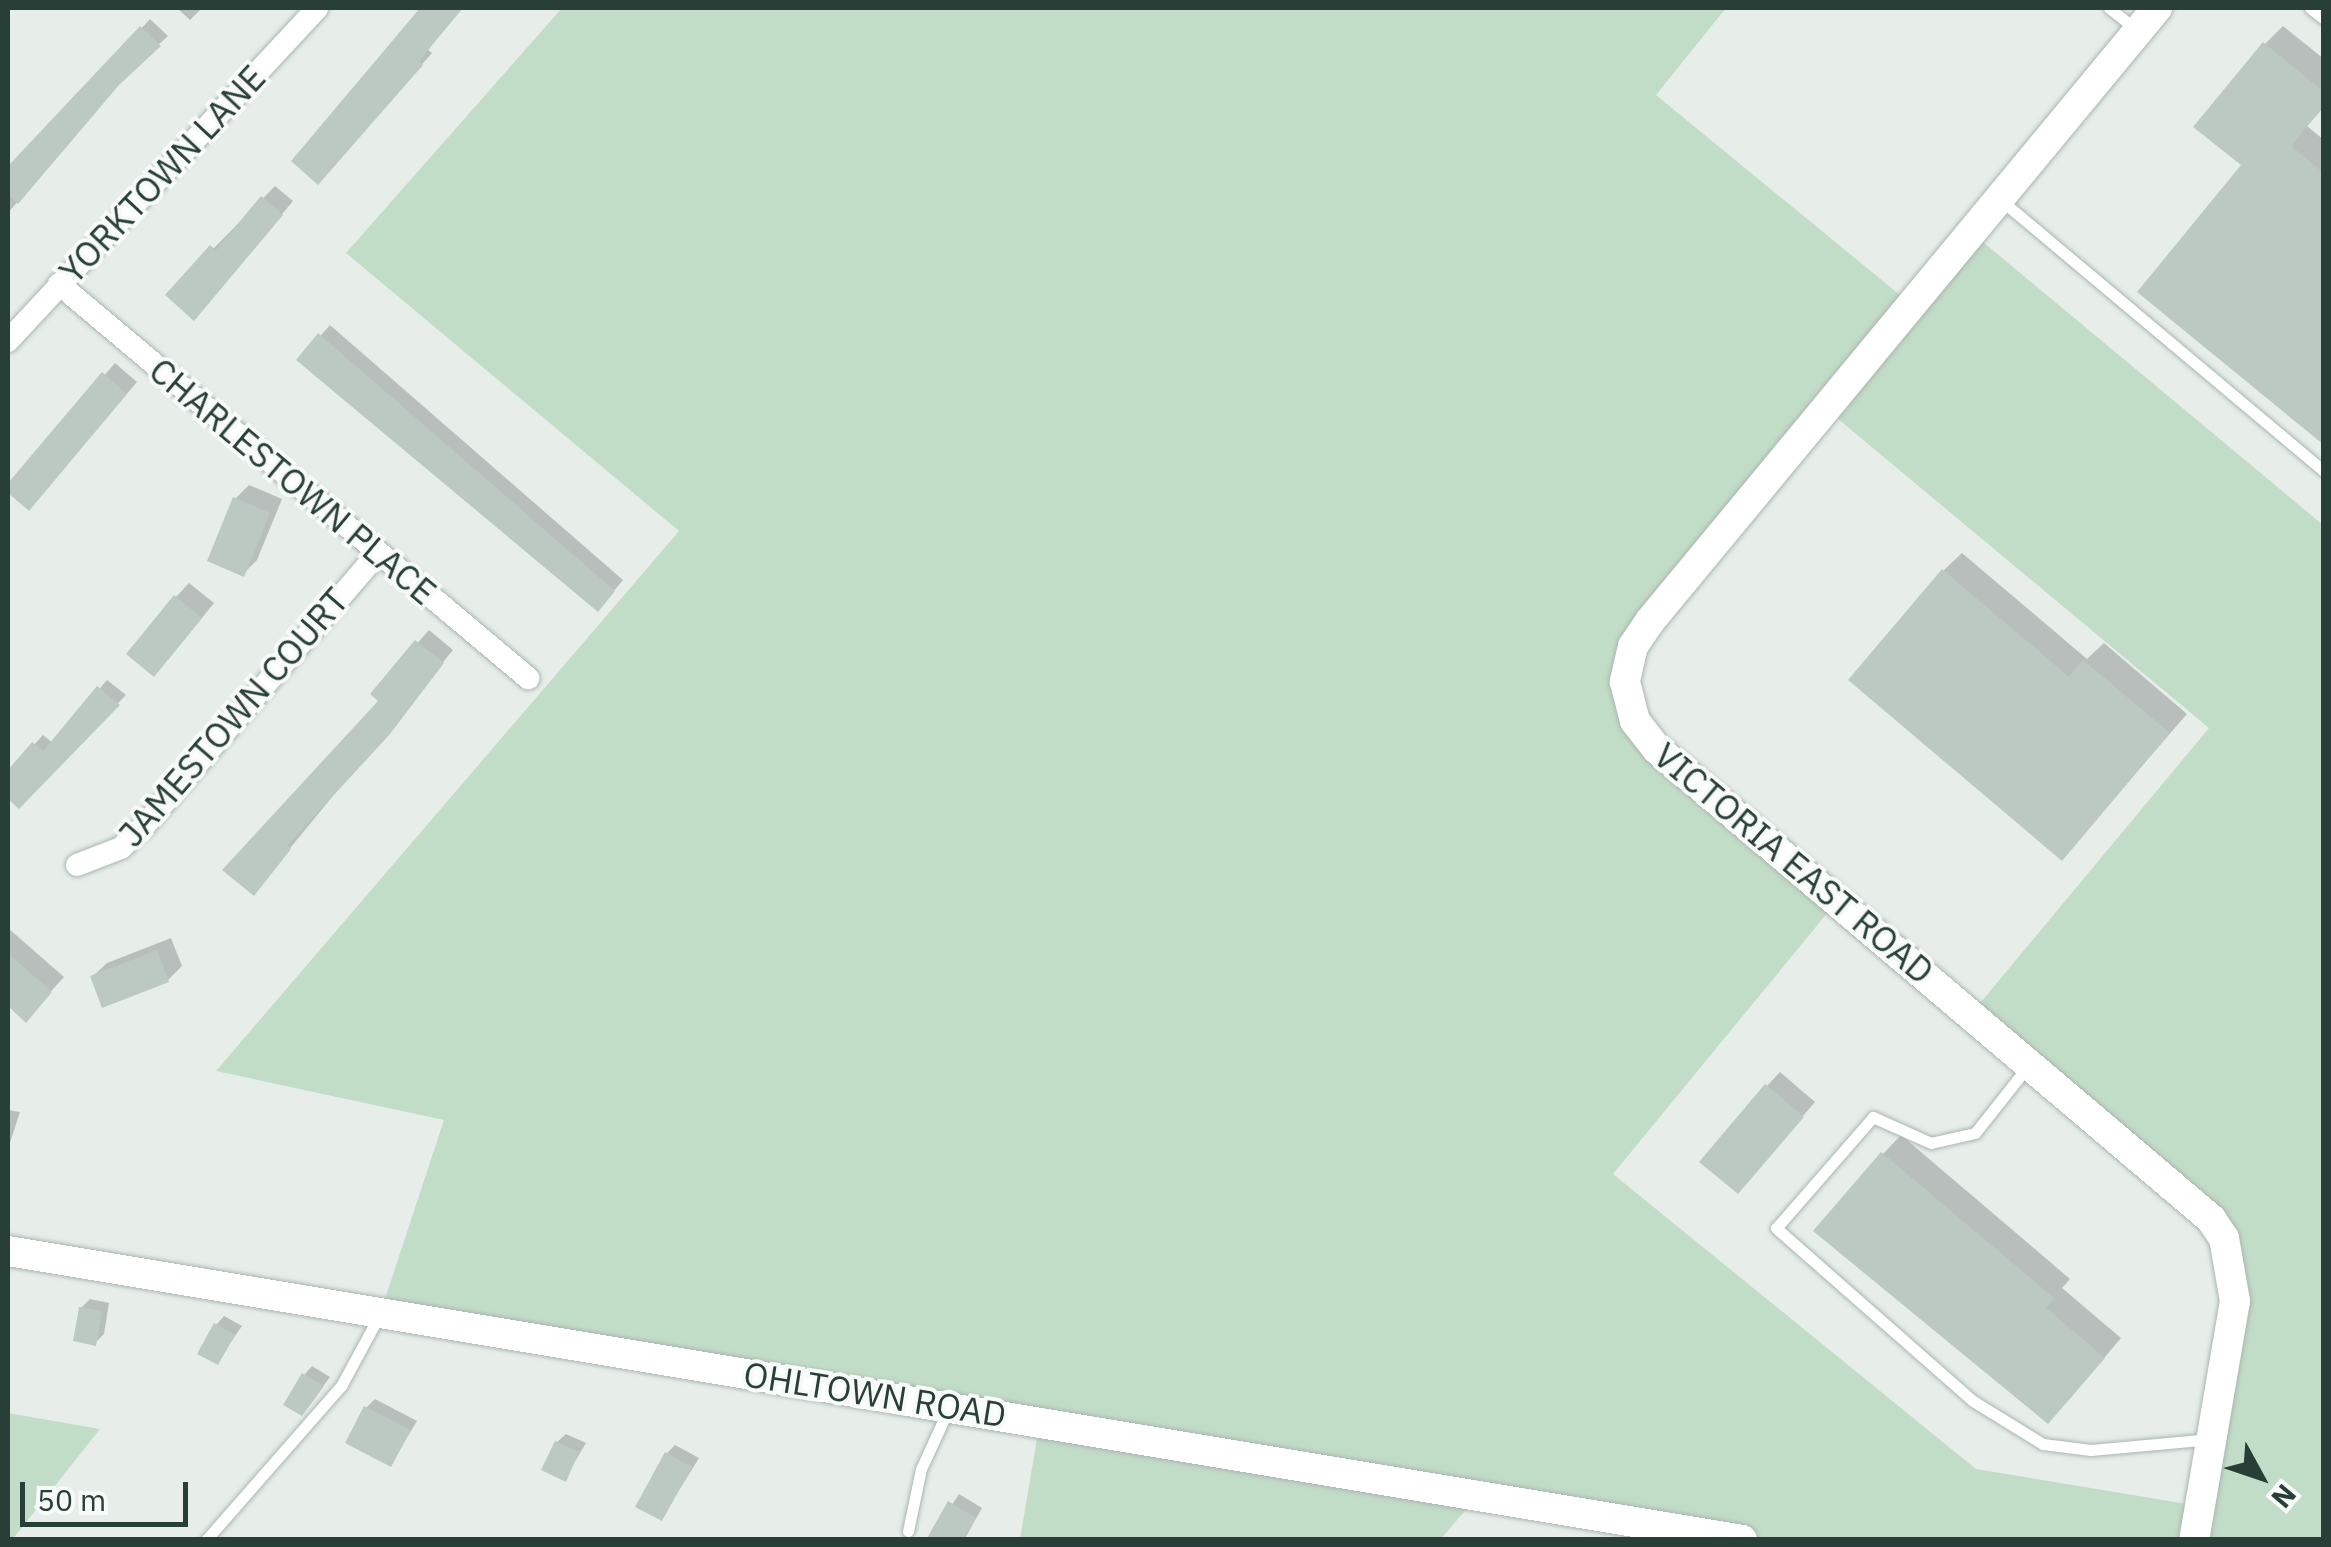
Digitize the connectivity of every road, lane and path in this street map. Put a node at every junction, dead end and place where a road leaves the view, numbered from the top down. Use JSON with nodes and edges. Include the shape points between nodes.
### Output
{"nodes":[{"id":1,"x":317,"y":8,"type":"edge"},
{"id":2,"x":2109,"y":8,"type":"edge"},
{"id":3,"x":2310,"y":8,"type":"edge"},
{"id":4,"x":2147,"y":19,"type":"edge"},
{"id":5,"x":2324,"y":20,"type":"edge"},
{"id":6,"x":1999,"y":199,"type":"junction"},
{"id":7,"x":59,"y":284,"type":"junction"},
{"id":8,"x":8,"y":341,"type":"edge"},
{"id":9,"x":2324,"y":471,"type":"edge"},
{"id":10,"x":378,"y":553,"type":"junction"},
{"id":11,"x":528,"y":678,"type":"dead end"},
{"id":12,"x":77,"y":865,"type":"dead end"},
{"id":13,"x":2030,"y":1064,"type":"junction"},
{"id":14,"x":8,"y":1251,"type":"edge"},
{"id":15,"x":380,"y":1314,"type":"junction"},
{"id":16,"x":949,"y":1406,"type":"junction"},
{"id":17,"x":2211,"y":1439,"type":"junction"},
{"id":18,"x":908,"y":1531,"type":"dead end"},
{"id":19,"x":206,"y":1540,"type":"edge"},
{"id":20,"x":1742,"y":1540,"type":"edge"},
{"id":21,"x":2194,"y":1540,"type":"edge"}],
"edges":[{"from":1,"to":7,"type":"street","name":"YORKTOWN LANE"},
{"from":2,"to":4,"type":"lane"},
{"from":3,"to":5,"type":"lane"},
{"from":4,"to":6,"type":"street","name":"VICTORIA EAST ROAD"},
{"from":6,"to":9,"type":"lane"},
{"from":6,"to":13,"type":"street","name":"VICTORIA EAST ROAD","via":[[1650,621],[1633,646],[1624,682],[1635,721],[1657,749]]},
{"from":7,"to":8,"type":"street","name":"YORKTOWN LANE"},
{"from":7,"to":10,"type":"street","name":"CHARLESTOWN PLACE"},
{"from":10,"to":11,"type":"street","name":"CHARLESTOWN PLACE"},
{"from":10,"to":12,"type":"street","name":"JAMESTOWN COURT","via":[[146,825],[120,848]]},
{"from":13,"to":17,"type":"street","name":"VICTORIA EAST ROAD","via":[[2224,1238],[2236,1283]]},
{"from":13,"to":17,"type":"lane","via":[[1976,1133],[1931,1143],[1873,1117],[1776,1228],[1973,1401],[2043,1444],[2091,1450]]},
{"from":14,"to":15,"type":"street","name":"OHLTOWN ROAD"},
{"from":15,"to":16,"type":"street","name":"OHLTOWN ROAD"},
{"from":15,"to":19,"type":"lane","via":[[361,1359],[238,1511]]},
{"from":16,"to":18,"type":"lane","via":[[921,1470]]},
{"from":16,"to":20,"type":"street","name":"OHLTOWN ROAD"},
{"from":17,"to":21,"type":"street","name":"VICTORIA EAST ROAD"}]}
